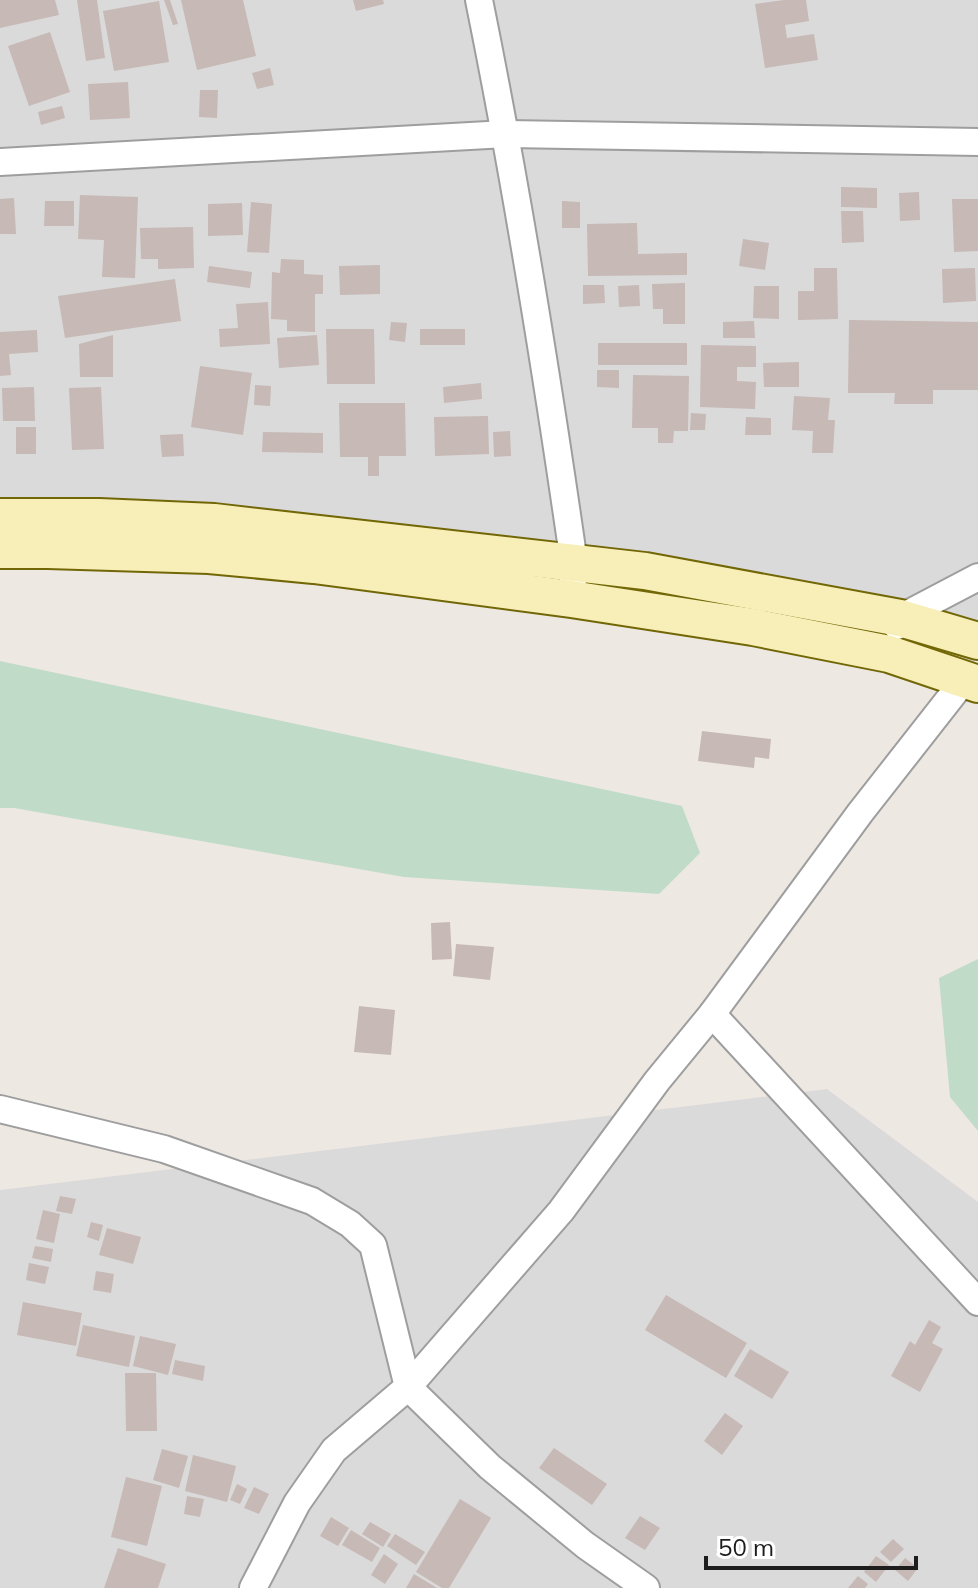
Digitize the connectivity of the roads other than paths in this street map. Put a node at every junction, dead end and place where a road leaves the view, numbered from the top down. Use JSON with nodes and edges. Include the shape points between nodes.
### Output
{"nodes":[{"id":1,"x":479,"y":0,"type":"edge"},
{"id":2,"x":506,"y":134,"type":"junction"},
{"id":3,"x":978,"y":142,"type":"edge"},
{"id":4,"x":0,"y":162,"type":"edge"},
{"id":5,"x":0,"y":517,"type":"edge"},
{"id":6,"x":0,"y":550,"type":"edge"},
{"id":7,"x":574,"y":563,"type":"junction"},
{"id":8,"x":978,"y":577,"type":"edge"},
{"id":9,"x":571,"y":599,"type":"junction"},
{"id":10,"x":900,"y":618,"type":"junction"},
{"id":11,"x":978,"y":641,"type":"edge"},
{"id":12,"x":889,"y":654,"type":"junction"},
{"id":13,"x":971,"y":682,"type":"edge"},
{"id":14,"x":712,"y":1014,"type":"junction"},
{"id":15,"x":0,"y":1109,"type":"edge"},
{"id":16,"x":978,"y":1302,"type":"edge"},
{"id":17,"x":408,"y":1387,"type":"junction"},
{"id":18,"x":253,"y":1588,"type":"edge"},
{"id":19,"x":646,"y":1588,"type":"edge"}],
"edges":[{"from":1,"to":2,"type":"street"},
{"from":2,"to":3,"type":"street"},
{"from":2,"to":4,"type":"street"},
{"from":2,"to":7,"type":"street"},
{"from":5,"to":7,"type":"street","via":[[214,522]]},
{"from":6,"to":9,"type":"street","via":[[209,555]]},
{"from":7,"to":9,"type":"street"},
{"from":7,"to":10,"type":"street"},
{"from":8,"to":10,"type":"street"},
{"from":9,"to":12,"type":"street"},
{"from":10,"to":11,"type":"street"},
{"from":10,"to":12,"type":"street"},
{"from":12,"to":13,"type":"street"},
{"from":13,"to":14,"type":"street","via":[[860,813]]},
{"from":14,"to":16,"type":"street"},
{"from":14,"to":17,"type":"street","via":[[561,1211]]},
{"from":15,"to":17,"type":"street","via":[[164,1149],[312,1201],[350,1224],[373,1245]]},
{"from":17,"to":18,"type":"street","via":[[334,1450],[297,1503]]},
{"from":17,"to":19,"type":"street","via":[[490,1467]]}]}
